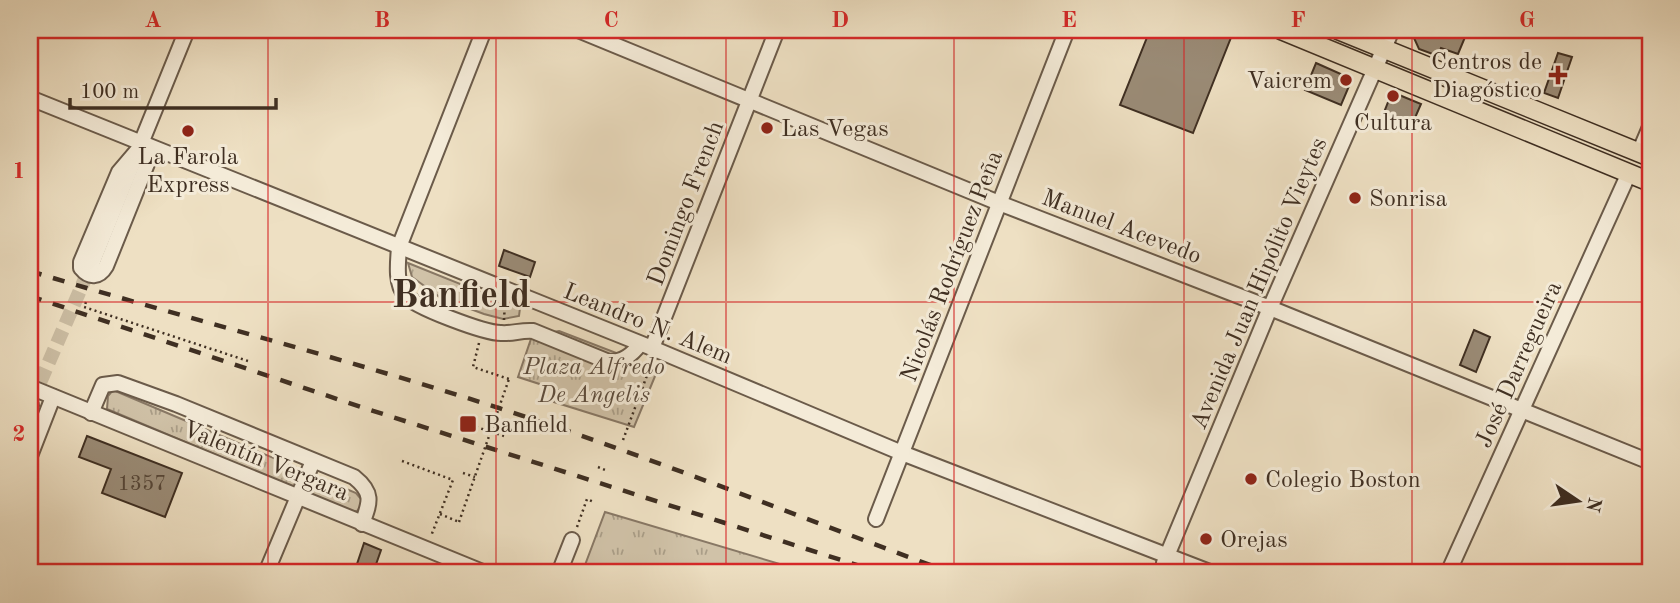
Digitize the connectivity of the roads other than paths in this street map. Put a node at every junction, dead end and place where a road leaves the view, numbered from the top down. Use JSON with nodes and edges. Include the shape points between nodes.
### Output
{"nodes":[{"id":1,"x":187,"y":30,"type":"edge"},
{"id":2,"x":484,"y":30,"type":"edge"},
{"id":3,"x":579,"y":30,"type":"edge"},
{"id":4,"x":777,"y":30,"type":"edge"},
{"id":5,"x":1067,"y":30,"type":"edge"},
{"id":6,"x":1281,"y":30,"type":"edge"},
{"id":7,"x":1338,"y":30,"type":"edge"},
{"id":8,"x":1392,"y":30,"type":"edge"},
{"id":9,"x":1383,"y":48,"type":"junction"},
{"id":10,"x":1375,"y":69,"type":"junction"},
{"id":11,"x":30,"y":98,"type":"edge"},
{"id":12,"x":749,"y":100,"type":"junction"},
{"id":13,"x":1650,"y":127,"type":"edge"},
{"id":14,"x":147,"y":147,"type":"junction"},
{"id":15,"x":1645,"y":155,"type":"edge"},
{"id":16,"x":1629,"y":173,"type":"junction"},
{"id":17,"x":1650,"y":182,"type":"edge"},
{"id":18,"x":999,"y":203,"type":"junction"},
{"id":19,"x":399,"y":247,"type":"junction"},
{"id":20,"x":92,"y":264,"type":"tunnel mouth"},
{"id":21,"x":1270,"y":308,"type":"junction"},
{"id":22,"x":646,"y":346,"type":"junction"},
{"id":23,"x":30,"y":387,"type":"edge"},
{"id":24,"x":53,"y":397,"type":"junction"},
{"id":25,"x":1521,"y":410,"type":"junction"},
{"id":26,"x":90,"y":413,"type":"junction"},
{"id":27,"x":902,"y":453,"type":"junction"},
{"id":28,"x":30,"y":456,"type":"edge"},
{"id":29,"x":313,"y":461,"type":"junction"},
{"id":30,"x":1650,"y":462,"type":"edge"},
{"id":31,"x":298,"y":497,"type":"junction"},
{"id":32,"x":876,"y":519,"type":"dead end"},
{"id":33,"x":362,"y":524,"type":"junction"},
{"id":34,"x":572,"y":540,"type":"road end"},
{"id":35,"x":1170,"y":563,"type":"edge"},
{"id":36,"x":266,"y":573,"type":"edge"},
{"id":37,"x":485,"y":573,"type":"edge"},
{"id":38,"x":559,"y":573,"type":"edge"},
{"id":39,"x":1212,"y":573,"type":"edge"},
{"id":40,"x":1448,"y":573,"type":"edge"}],
"edges":[{"from":1,"to":14,"type":"street"},
{"from":2,"to":19,"type":"street"},
{"from":3,"to":12,"type":"street","name":"Manuel Acevedo"},
{"from":4,"to":12,"type":"street","name":"Domingo French"},
{"from":5,"to":18,"type":"street","name":"Nicolás Rodríguez Peña"},
{"from":6,"to":10,"type":"main road"},
{"from":7,"to":9,"type":"main road"},
{"from":8,"to":9,"type":"street","name":"Avenida Juan Hipólito Vieytes"},
{"from":9,"to":10,"type":"street","name":"Avenida Juan Hipólito Vieytes"},
{"from":9,"to":15,"type":"main road"},
{"from":10,"to":16,"type":"main road"},
{"from":10,"to":21,"type":"street","name":"Avenida Juan Hipólito Vieytes"},
{"from":11,"to":14,"type":"street","name":"Leandro N. Alem"},
{"from":12,"to":18,"type":"street","name":"Manuel Acevedo"},
{"from":12,"to":22,"type":"street","name":"Domingo French"},
{"from":13,"to":15,"type":"street"},
{"from":14,"to":14,"type":"street","via":[[119,172],[81,262],[81,268],[91,275],[97,276],[106,266]]},
{"from":14,"to":19,"type":"street","name":"Leandro N. Alem"},
{"from":14,"to":20,"type":"street"},
{"from":16,"to":17,"type":"main road"},
{"from":16,"to":25,"type":"street","name":"José Darregueira"},
{"from":18,"to":21,"type":"street","name":"Manuel Acevedo"},
{"from":18,"to":27,"type":"street","name":"Nicolás Rodríguez Peña"},
{"from":19,"to":22,"type":"street","name":"Leandro N. Alem"},
{"from":19,"to":22,"type":"street","via":[[398,276],[405,296],[415,304],[483,330],[503,334],[533,331],[609,362],[620,362]]},
{"from":21,"to":25,"type":"street","name":"Manuel Acevedo"},
{"from":21,"to":35,"type":"street","name":"Avenida Juan Hipólito Vieytes"},
{"from":22,"to":27,"type":"street","name":"Leandro N. Alem"},
{"from":23,"to":24,"type":"street","name":"Valentín Vergara"},
{"from":24,"to":26,"type":"street","name":"Valentín Vergara"},
{"from":24,"to":28,"type":"street"},
{"from":25,"to":30,"type":"street","name":"Manuel Acevedo"},
{"from":25,"to":40,"type":"street","name":"José Darregueira"},
{"from":26,"to":29,"type":"street","via":[[103,385],[118,383]]},
{"from":26,"to":31,"type":"street","name":"Valentín Vergara"},
{"from":27,"to":32,"type":"street","name":"Nicolás Rodríguez Peña"},
{"from":27,"to":35,"type":"street","name":"Leandro N. Alem"},
{"from":29,"to":31,"type":"street"},
{"from":29,"to":33,"type":"street","via":[[365,486],[369,495]]},
{"from":31,"to":33,"type":"street","name":"Valentín Vergara"},
{"from":31,"to":36,"type":"street"},
{"from":33,"to":37,"type":"street","name":"Valentín Vergara"},
{"from":34,"to":38,"type":"street"},
{"from":35,"to":39,"type":"street","name":"Leandro N. Alem"}]}
